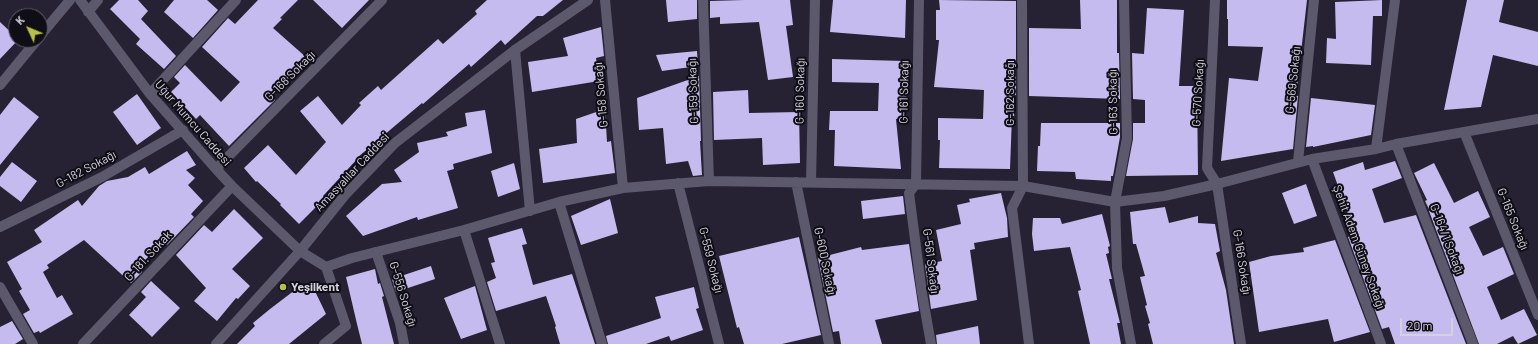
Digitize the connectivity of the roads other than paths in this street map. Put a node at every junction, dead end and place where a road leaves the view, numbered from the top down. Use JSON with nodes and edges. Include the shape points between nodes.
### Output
{"nodes":[{"id":1,"x":70,"y":0,"type":"edge"},
{"id":2,"x":80,"y":0,"type":"edge"},
{"id":3,"x":98,"y":0,"type":"edge"},
{"id":4,"x":236,"y":0,"type":"edge"},
{"id":5,"x":382,"y":0,"type":"edge"},
{"id":6,"x":588,"y":0,"type":"edge"},
{"id":7,"x":605,"y":0,"type":"edge"},
{"id":8,"x":703,"y":0,"type":"edge"},
{"id":9,"x":815,"y":0,"type":"edge"},
{"id":10,"x":918,"y":0,"type":"edge"},
{"id":11,"x":1022,"y":0,"type":"edge"},
{"id":12,"x":1124,"y":0,"type":"edge"},
{"id":13,"x":1216,"y":0,"type":"edge"},
{"id":14,"x":1314,"y":0,"type":"edge"},
{"id":15,"x":1396,"y":0,"type":"edge"},
{"id":16,"x":88,"y":12,"type":"junction"},
{"id":17,"x":48,"y":26,"type":"edge"},
{"id":18,"x":30,"y":48,"type":"edge"},
{"id":19,"x":516,"y":50,"type":"junction"},
{"id":20,"x":0,"y":85,"type":"edge"},
{"id":21,"x":150,"y":94,"type":"junction"},
{"id":22,"x":1538,"y":119,"type":"edge"},
{"id":23,"x":183,"y":130,"type":"junction"},
{"id":24,"x":1464,"y":132,"type":"junction"},
{"id":25,"x":1396,"y":144,"type":"junction"},
{"id":26,"x":1376,"y":149,"type":"junction"},
{"id":27,"x":1312,"y":159,"type":"junction"},
{"id":28,"x":1298,"y":162,"type":"junction"},
{"id":29,"x":216,"y":169,"type":"junction"},
{"id":30,"x":709,"y":181,"type":"junction"},
{"id":31,"x":796,"y":182,"type":"junction"},
{"id":32,"x":811,"y":182,"type":"junction"},
{"id":33,"x":678,"y":183,"type":"junction"},
{"id":34,"x":916,"y":184,"type":"junction"},
{"id":35,"x":1217,"y":184,"type":"junction"},
{"id":36,"x":232,"y":186,"type":"junction"},
{"id":37,"x":1023,"y":186,"type":"junction"},
{"id":38,"x":623,"y":188,"type":"junction"},
{"id":39,"x":559,"y":202,"type":"junction"},
{"id":40,"x":1115,"y":202,"type":"junction"},
{"id":41,"x":530,"y":211,"type":"junction"},
{"id":42,"x":0,"y":227,"type":"edge"},
{"id":43,"x":464,"y":230,"type":"junction"},
{"id":44,"x":300,"y":251,"type":"junction"},
{"id":45,"x":376,"y":252,"type":"junction"},
{"id":46,"x":326,"y":267,"type":"junction"},
{"id":47,"x":0,"y":287,"type":"edge"},
{"id":48,"x":1538,"y":315,"type":"edge"},
{"id":49,"x":32,"y":344,"type":"edge"},
{"id":50,"x":82,"y":344,"type":"edge"},
{"id":51,"x":216,"y":344,"type":"edge"},
{"id":52,"x":324,"y":344,"type":"edge"},
{"id":53,"x":404,"y":344,"type":"edge"},
{"id":54,"x":500,"y":344,"type":"edge"},
{"id":55,"x":602,"y":344,"type":"edge"},
{"id":56,"x":719,"y":344,"type":"edge"},
{"id":57,"x":829,"y":344,"type":"edge"},
{"id":58,"x":931,"y":344,"type":"edge"},
{"id":59,"x":1029,"y":344,"type":"edge"},
{"id":60,"x":1131,"y":344,"type":"edge"},
{"id":61,"x":1241,"y":344,"type":"edge"},
{"id":62,"x":1381,"y":344,"type":"edge"},
{"id":63,"x":1473,"y":344,"type":"edge"}],
"edges":[{"from":1,"to":17,"type":"street"},
{"from":2,"to":16,"type":"street","name":"Uğur Mumcu Caddesi"},
{"from":3,"to":16,"type":"street"},
{"from":4,"to":21,"type":"street"},
{"from":5,"to":29,"type":"street","name":"G-168 Sokağı"},
{"from":6,"to":19,"type":"street","name":"Amasyalılar Caddesi"},
{"from":7,"to":38,"type":"street","name":"G-158 Sokağı"},
{"from":8,"to":30,"type":"street","name":"G-159 Sokağı"},
{"from":9,"to":32,"type":"street","name":"G-160 Sokağı"},
{"from":10,"to":34,"type":"street","name":"G-161 Sokağı"},
{"from":11,"to":37,"type":"street","name":"G-162 Sokağı"},
{"from":12,"to":40,"type":"street","name":"G-163 Sokağı","via":[[1127,138]]},
{"from":13,"to":35,"type":"street","name":"G-570 Sokağı","via":[[1208,168]]},
{"from":14,"to":28,"type":"street","name":"G-569 Sokağı"},
{"from":15,"to":26,"type":"street"},
{"from":16,"to":21,"type":"street","name":"Uğur Mumcu Caddesi"},
{"from":18,"to":20,"type":"street"},
{"from":19,"to":41,"type":"street"},
{"from":19,"to":44,"type":"street","name":"Amasyalılar Caddesi","via":[[395,143],[345,195]]},
{"from":21,"to":23,"type":"street","name":"Uğur Mumcu Caddesi"},
{"from":22,"to":24,"type":"street"},
{"from":23,"to":29,"type":"street","name":"Uğur Mumcu Caddesi"},
{"from":23,"to":42,"type":"street","name":"G-182 Sokağı","via":[[102,177]]},
{"from":24,"to":25,"type":"street"},
{"from":24,"to":48,"type":"street","name":"G-165 Sokağı"},
{"from":25,"to":26,"type":"street"},
{"from":25,"to":63,"type":"street","name":"G-164/1 Sokağı"},
{"from":26,"to":27,"type":"street"},
{"from":27,"to":28,"type":"street"},
{"from":27,"to":62,"type":"street","name":"Şehit Adem Güney Sokağı"},
{"from":28,"to":35,"type":"street"},
{"from":29,"to":36,"type":"street","name":"Uğur Mumcu Caddesi"},
{"from":30,"to":31,"type":"street"},
{"from":30,"to":33,"type":"street"},
{"from":31,"to":32,"type":"street"},
{"from":31,"to":57,"type":"street","name":"G-600 Sokağı"},
{"from":32,"to":34,"type":"street"},
{"from":33,"to":38,"type":"street"},
{"from":33,"to":56,"type":"street","name":"G-559 Sokağı"},
{"from":34,"to":37,"type":"street"},
{"from":34,"to":58,"type":"street","name":"G-561 Sokağı","via":[[909,193]]},
{"from":35,"to":40,"type":"street","via":[[1164,196]]},
{"from":35,"to":61,"type":"street","name":"G-166 Sokağı"},
{"from":36,"to":44,"type":"street","name":"Uğur Mumcu Caddesi"},
{"from":36,"to":50,"type":"street","name":"G-181. Sokak"},
{"from":37,"to":40,"type":"street"},
{"from":37,"to":59,"type":"street","via":[[1012,208]]},
{"from":38,"to":39,"type":"street"},
{"from":39,"to":41,"type":"street"},
{"from":39,"to":55,"type":"street"},
{"from":40,"to":60,"type":"street","name":"G-163 Sokağı","via":[[1118,268]]},
{"from":41,"to":43,"type":"street"},
{"from":43,"to":45,"type":"street"},
{"from":43,"to":54,"type":"street"},
{"from":44,"to":46,"type":"street","name":"Uğur Mumcu Caddesi"},
{"from":44,"to":51,"type":"street","name":"Amasyalılar Caddesi"},
{"from":45,"to":46,"type":"street"},
{"from":45,"to":53,"type":"street","name":"G-556 Sokağı","via":[[400,323]]},
{"from":46,"to":52,"type":"street","via":[[346,326]]},
{"from":47,"to":49,"type":"street"}]}
